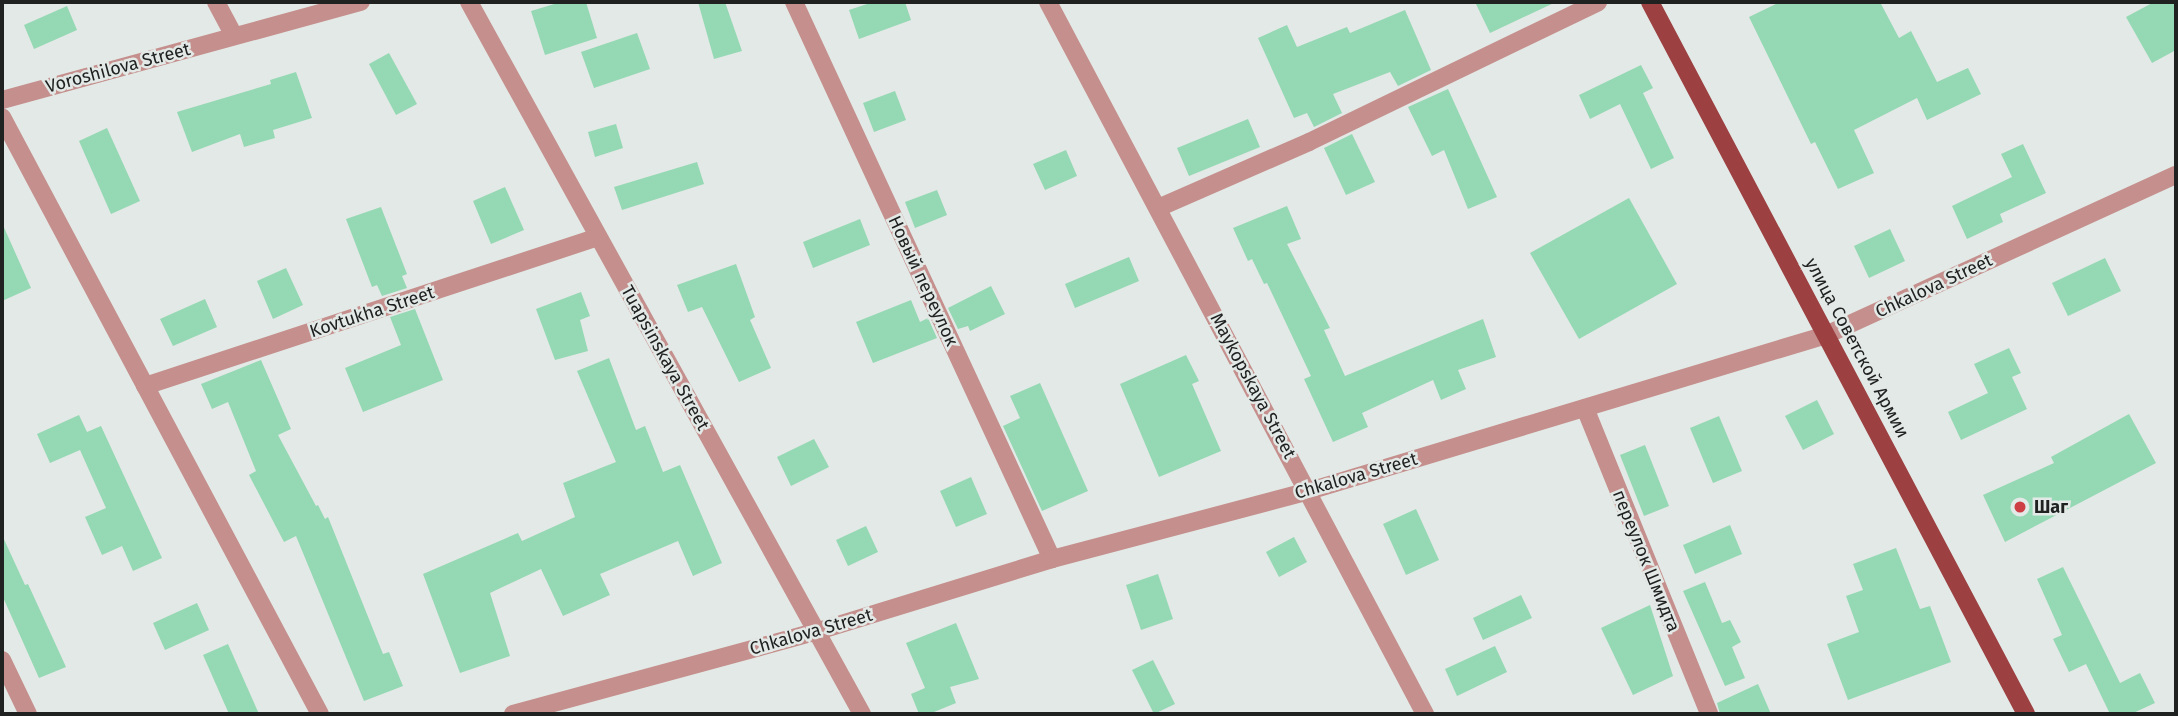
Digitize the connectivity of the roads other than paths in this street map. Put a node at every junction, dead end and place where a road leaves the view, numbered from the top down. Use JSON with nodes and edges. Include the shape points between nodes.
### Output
{"nodes":[{"id":1,"x":216,"y":2,"type":"edge"},
{"id":2,"x":361,"y":2,"type":"edge"},
{"id":3,"x":469,"y":2,"type":"edge"},
{"id":4,"x":794,"y":2,"type":"edge"},
{"id":5,"x":1048,"y":2,"type":"edge"},
{"id":6,"x":1598,"y":2,"type":"edge"},
{"id":7,"x":1650,"y":2,"type":"edge"},
{"id":8,"x":234,"y":36,"type":"junction"},
{"id":9,"x":2,"y":100,"type":"edge"},
{"id":10,"x":2,"y":117,"type":"edge"},
{"id":11,"x":2176,"y":175,"type":"edge"},
{"id":12,"x":1158,"y":208,"type":"junction"},
{"id":13,"x":598,"y":237,"type":"junction"},
{"id":14,"x":1826,"y":335,"type":"junction"},
{"id":15,"x":145,"y":386,"type":"junction"},
{"id":16,"x":1584,"y":408,"type":"junction"},
{"id":17,"x":1309,"y":491,"type":"junction"},
{"id":18,"x":1052,"y":559,"type":"junction"},
{"id":19,"x":815,"y":632,"type":"junction"},
{"id":20,"x":2,"y":660,"type":"edge"},
{"id":21,"x":28,"y":714,"type":"edge"},
{"id":22,"x":320,"y":714,"type":"edge"},
{"id":23,"x":513,"y":714,"type":"edge"},
{"id":24,"x":862,"y":714,"type":"edge"},
{"id":25,"x":1425,"y":714,"type":"edge"},
{"id":26,"x":1709,"y":714,"type":"edge"},
{"id":27,"x":2026,"y":714,"type":"edge"}],
"edges":[{"from":1,"to":8,"type":"street"},
{"from":2,"to":8,"type":"street","name":"Voroshilova Street"},
{"from":3,"to":13,"type":"street","name":"Tuapsinskaya Street"},
{"from":4,"to":18,"type":"street","name":"Новый переулок"},
{"from":5,"to":12,"type":"street","name":"Maykopskaya Street"},
{"from":6,"to":12,"type":"street","via":[[1309,142]]},
{"from":7,"to":14,"type":"main road","name":"улица Советской Армии"},
{"from":8,"to":9,"type":"street","name":"Voroshilova Street"},
{"from":10,"to":15,"type":"street"},
{"from":11,"to":14,"type":"street","name":"Chkalova Street"},
{"from":12,"to":17,"type":"street","name":"Maykopskaya Street"},
{"from":13,"to":15,"type":"street","name":"Kovtukha Street"},
{"from":13,"to":19,"type":"street","name":"Tuapsinskaya Street"},
{"from":14,"to":16,"type":"street","name":"Chkalova Street"},
{"from":14,"to":27,"type":"main road","name":"улица Советской Армии"},
{"from":15,"to":22,"type":"street"},
{"from":16,"to":17,"type":"street","name":"Chkalova Street"},
{"from":16,"to":26,"type":"street","name":"переулок Шмидта"},
{"from":17,"to":18,"type":"street","name":"Chkalova Street"},
{"from":17,"to":25,"type":"street","name":"Maykopskaya Street"},
{"from":18,"to":19,"type":"street","name":"Chkalova Street"},
{"from":19,"to":23,"type":"street","name":"Chkalova Street"},
{"from":19,"to":24,"type":"street","name":"Tuapsinskaya Street"},
{"from":20,"to":21,"type":"street"}]}
